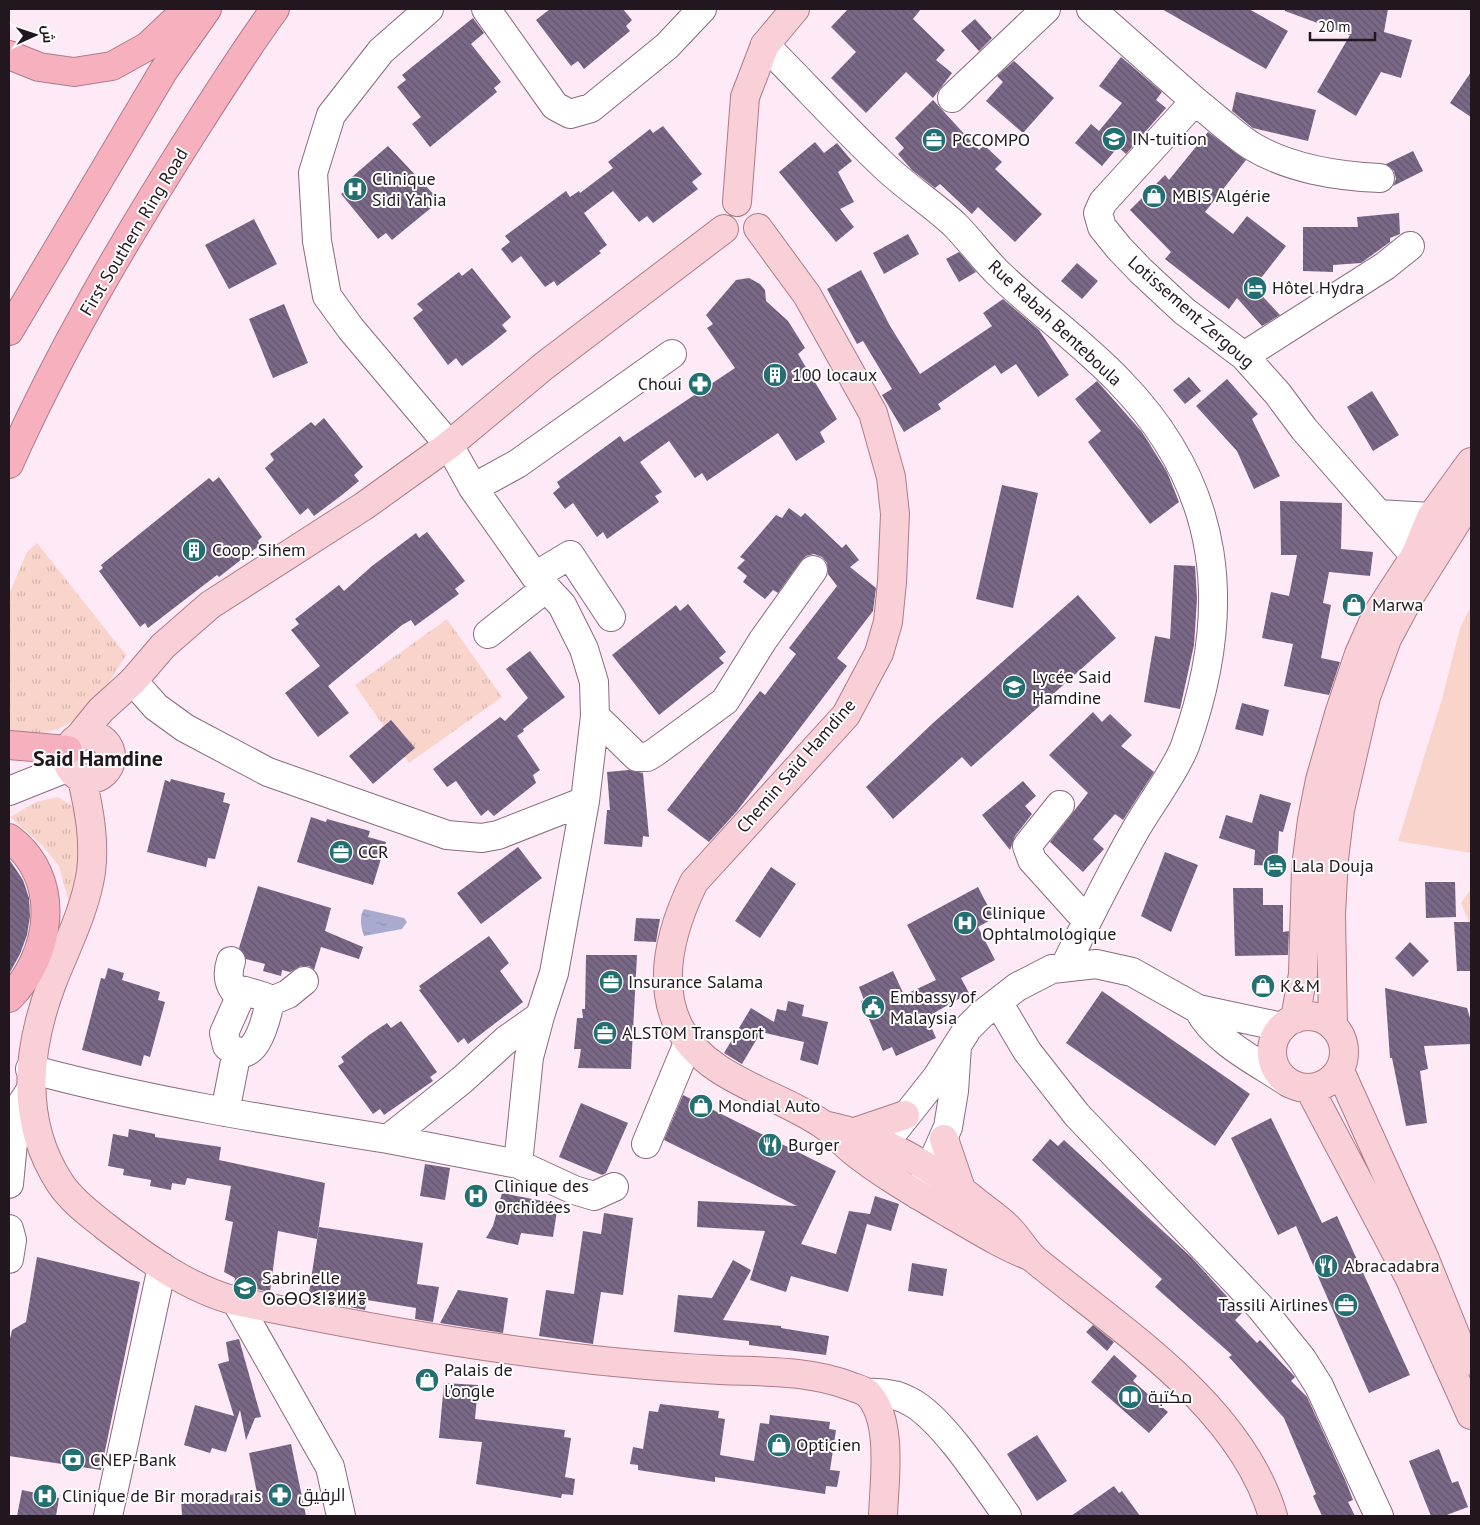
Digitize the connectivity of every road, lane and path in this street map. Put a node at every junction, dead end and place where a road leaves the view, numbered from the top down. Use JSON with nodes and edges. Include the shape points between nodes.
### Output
{"nodes":[{"id":1,"x":187,"y":9,"type":"edge"},
{"id":2,"x":207,"y":9,"type":"edge"},
{"id":3,"x":275,"y":9,"type":"edge"},
{"id":4,"x":429,"y":9,"type":"edge"},
{"id":5,"x":486,"y":9,"type":"edge"},
{"id":6,"x":702,"y":9,"type":"edge"},
{"id":7,"x":794,"y":9,"type":"edge"},
{"id":8,"x":1046,"y":9,"type":"edge"},
{"id":9,"x":1091,"y":9,"type":"edge"},
{"id":10,"x":766,"y":45,"type":"junction"},
{"id":11,"x":9,"y":55,"type":"edge"},
{"id":12,"x":952,"y":98,"type":"dead end"},
{"id":13,"x":1195,"y":101,"type":"junction"},
{"id":14,"x":1380,"y":178,"type":"dead end"},
{"id":15,"x":737,"y":202,"type":"junction"},
{"id":16,"x":758,"y":228,"type":"junction"},
{"id":17,"x":724,"y":229,"type":"junction"},
{"id":18,"x":1410,"y":246,"type":"dead end"},
{"id":19,"x":9,"y":332,"type":"edge"},
{"id":20,"x":672,"y":354,"type":"dead end"},
{"id":21,"x":1244,"y":356,"type":"junction"},
{"id":22,"x":449,"y":445,"type":"junction"},
{"id":23,"x":1471,"y":462,"type":"edge"},
{"id":24,"x":9,"y":464,"type":"edge"},
{"id":25,"x":473,"y":488,"type":"junction"},
{"id":26,"x":1471,"y":499,"type":"edge"},
{"id":27,"x":1378,"y":514,"type":"junction"},
{"id":28,"x":1431,"y":517,"type":"junction"},
{"id":29,"x":1415,"y":556,"type":"junction"},
{"id":30,"x":813,"y":570,"type":"dead end"},
{"id":31,"x":541,"y":582,"type":"junction"},
{"id":32,"x":611,"y":617,"type":"dead end"},
{"id":33,"x":488,"y":634,"type":"dead end"},
{"id":34,"x":132,"y":681,"type":"junction"},
{"id":35,"x":596,"y":716,"type":"junction"},
{"id":36,"x":9,"y":745,"type":"edge"},
{"id":37,"x":74,"y":758,"type":"junction"},
{"id":38,"x":108,"y":759,"type":"junction"},
{"id":39,"x":9,"y":791,"type":"edge"},
{"id":40,"x":585,"y":801,"type":"junction"},
{"id":41,"x":1060,"y":805,"type":"dead end"},
{"id":42,"x":92,"y":824,"type":"junction"},
{"id":43,"x":9,"y":838,"type":"edge"},
{"id":44,"x":1087,"y":921,"type":"junction"},
{"id":45,"x":231,"y":962,"type":"dead end"},
{"id":46,"x":1065,"y":966,"type":"junction"},
{"id":47,"x":304,"y":981,"type":"dead end"},
{"id":48,"x":240,"y":997,"type":"junction"},
{"id":49,"x":9,"y":998,"type":"edge"},
{"id":50,"x":268,"y":1002,"type":"junction"},
{"id":51,"x":989,"y":1008,"type":"junction"},
{"id":52,"x":1198,"y":1009,"type":"junction"},
{"id":53,"x":540,"y":1016,"type":"junction"},
{"id":54,"x":1289,"y":1023,"type":"junction"},
{"id":55,"x":1333,"y":1026,"type":"junction"},
{"id":56,"x":688,"y":1043,"type":"junction"},
{"id":57,"x":957,"y":1044,"type":"junction"},
{"id":58,"x":237,"y":1051,"type":"junction"},
{"id":59,"x":1340,"y":1071,"type":"junction"},
{"id":60,"x":30,"y":1080,"type":"junction"},
{"id":61,"x":1299,"y":1085,"type":"junction"},
{"id":62,"x":225,"y":1112,"type":"junction"},
{"id":63,"x":905,"y":1115,"type":"junction"},
{"id":64,"x":825,"y":1126,"type":"junction"},
{"id":65,"x":854,"y":1132,"type":"junction"},
{"id":66,"x":388,"y":1139,"type":"junction"},
{"id":67,"x":944,"y":1139,"type":"junction"},
{"id":68,"x":646,"y":1144,"type":"dead end"},
{"id":69,"x":879,"y":1154,"type":"junction"},
{"id":70,"x":518,"y":1164,"type":"junction"},
{"id":71,"x":929,"y":1168,"type":"junction"},
{"id":72,"x":9,"y":1184,"type":"edge"},
{"id":73,"x":614,"y":1188,"type":"dead end"},
{"id":74,"x":961,"y":1189,"type":"junction"},
{"id":75,"x":918,"y":1195,"type":"junction"},
{"id":76,"x":9,"y":1229,"type":"edge"},
{"id":77,"x":1032,"y":1257,"type":"junction"},
{"id":78,"x":9,"y":1260,"type":"edge"},
{"id":79,"x":162,"y":1267,"type":"junction"},
{"id":80,"x":236,"y":1302,"type":"junction"},
{"id":81,"x":1469,"y":1359,"type":"edge"},
{"id":82,"x":867,"y":1393,"type":"junction"},
{"id":83,"x":1471,"y":1415,"type":"edge"},
{"id":84,"x":108,"y":1516,"type":"edge"},
{"id":85,"x":341,"y":1516,"type":"edge"},
{"id":86,"x":883,"y":1516,"type":"edge"},
{"id":87,"x":1007,"y":1516,"type":"edge"},
{"id":88,"x":1273,"y":1516,"type":"edge"},
{"id":89,"x":1378,"y":1516,"type":"edge"}],
"edges":[{"from":1,"to":11,"type":"highway","via":[[148,46],[112,66],[74,72],[40,67]]},
{"from":2,"to":19,"type":"highway","via":[[164,70]]},
{"from":3,"to":24,"type":"highway","name":"First Southern Ring Road","via":[[251,41],[130,232],[50,377]]},
{"from":4,"to":22,"type":"street","via":[[381,51],[331,115],[313,173],[317,241],[327,296]]},
{"from":5,"to":6,"type":"street","via":[[556,106],[570,114],[590,108],[667,46]]},
{"from":7,"to":10,"type":"main road"},
{"from":8,"to":12,"type":"street"},
{"from":9,"to":13,"type":"street"},
{"from":10,"to":15,"type":"main road","via":[[745,97]]},
{"from":10,"to":44,"type":"street","name":"Rue Rabah Benteboula","via":[[883,165],[955,226],[998,272],[1122,383],[1168,439],[1191,481],[1206,531],[1213,571],[1213,613],[1203,678],[1184,749]]},
{"from":13,"to":14,"type":"street","via":[[1250,145],[1288,162],[1336,176]]},
{"from":13,"to":21,"type":"street","name":"Lotissement Zergoug","via":[[1103,202],[1098,213],[1102,227],[1142,271],[1184,311]]},
{"from":15,"to":16,"type":"main road","via":[[745,202],[756,209],[760,222]]},
{"from":15,"to":17,"type":"main road","via":[[725,212]]},
{"from":16,"to":17,"type":"main road","via":[[745,239],[734,238]]},
{"from":16,"to":56,"type":"main road","name":"Chemin Saïd Hamdine","via":[[807,295],[873,413],[890,477],[895,514],[894,563],[888,622],[879,654],[863,688],[846,715],[694,882],[682,906],[673,937],[668,983],[672,1010]]},
{"from":17,"to":22,"type":"main road","via":[[544,366]]},
{"from":18,"to":21,"type":"street"},
{"from":20,"to":25,"type":"street","via":[[517,464]]},
{"from":21,"to":27,"type":"street","name":"Lotissement Zergoug"},
{"from":22,"to":25,"type":"street"},
{"from":22,"to":34,"type":"main road","via":[[357,511],[210,605],[163,646]]},
{"from":23,"to":28,"type":"main road"},
{"from":25,"to":31,"type":"street"},
{"from":26,"to":55,"type":"main road","via":[[1387,638],[1363,706],[1340,810],[1334,859],[1331,914]]},
{"from":27,"to":28,"type":"street"},
{"from":27,"to":29,"type":"street","name":"Lotissement Zergoug"},
{"from":28,"to":29,"type":"main road"},
{"from":29,"to":54,"type":"main road","via":[[1376,616],[1359,654],[1320,780],[1306,867],[1303,974]]},
{"from":30,"to":35,"type":"street","via":[[725,700],[654,753],[637,757]]},
{"from":31,"to":32,"type":"street","via":[[570,555]]},
{"from":31,"to":33,"type":"street"},
{"from":31,"to":35,"type":"street","via":[[562,605],[584,649],[594,682]]},
{"from":34,"to":37,"type":"main road","via":[[111,699]]},
{"from":34,"to":38,"type":"main road"},
{"from":34,"to":40,"type":"street","via":[[156,707],[185,728],[268,772],[447,835],[482,838],[498,835]]},
{"from":35,"to":40,"type":"street"},
{"from":36,"to":37,"type":"highway"},
{"from":37,"to":38,"type":"main road","via":[[96,779]]},
{"from":37,"to":38,"type":"main road","via":[[93,735],[105,741]]},
{"from":37,"to":39,"type":"street"},
{"from":37,"to":42,"type":"main road"},
{"from":38,"to":42,"type":"main road"},
{"from":40,"to":53,"type":"street","via":[[554,973]]},
{"from":41,"to":44,"type":"street","via":[[1027,846],[1032,860]]},
{"from":42,"to":60,"type":"main road","via":[[91,872],[84,901],[40,1019]]},
{"from":43,"to":49,"type":"highway","via":[[35,868],[46,902],[47,926],[31,969]]},
{"from":44,"to":46,"type":"street","name":"Rue Rabah Benteboula"},
{"from":45,"to":48,"type":"street","via":[[228,977],[234,992]]},
{"from":46,"to":51,"type":"street","via":[[1026,982]]},
{"from":46,"to":52,"type":"street","via":[[1096,964],[1132,972]]},
{"from":47,"to":50,"type":"street","via":[[288,994]]},
{"from":48,"to":50,"type":"street","via":[[250,992],[265,997]]},
{"from":48,"to":58,"type":"street","via":[[224,1033],[228,1046]]},
{"from":50,"to":58,"type":"street","via":[[256,1045],[247,1052]]},
{"from":51,"to":57,"type":"street"},
{"from":51,"to":89,"type":"street","via":[[1077,1114],[1285,1337],[1319,1386]]},
{"from":52,"to":54,"type":"street"},
{"from":52,"to":61,"type":"street","via":[[1224,1040]]},
{"from":53,"to":66,"type":"street","via":[[506,1040]]},
{"from":53,"to":70,"type":"street","via":[[530,1057]]},
{"from":54,"to":55,"type":"main road","via":[[1312,1016]]},
{"from":54,"to":61,"type":"main road","via":[[1275,1037],[1272,1055],[1275,1067]]},
{"from":55,"to":59,"type":"main road","via":[[1344,1046]]},
{"from":56,"to":64,"type":"main road","name":"Chemin Saïd Hamdine","via":[[735,1080]]},
{"from":56,"to":68,"type":"street"},
{"from":57,"to":63,"type":"street","via":[[937,1077]]},
{"from":57,"to":67,"type":"street","via":[[954,1091]]},
{"from":58,"to":62,"type":"street"},
{"from":59,"to":61,"type":"main road","via":[[1328,1084],[1316,1088]]},
{"from":59,"to":81,"type":"main road"},
{"from":60,"to":62,"type":"street","via":[[79,1083]]},
{"from":60,"to":72,"type":"street","via":[[16,1112]]},
{"from":60,"to":79,"type":"main road","via":[[33,1115],[39,1136],[60,1184],[81,1207]]},
{"from":61,"to":83,"type":"main road","via":[[1408,1277]]},
{"from":62,"to":66,"type":"street"},
{"from":63,"to":65,"type":"main road"},
{"from":63,"to":69,"type":"street"},
{"from":64,"to":65,"type":"main road"},
{"from":64,"to":69,"type":"main road","via":[[853,1152]]},
{"from":65,"to":69,"type":"main road"},
{"from":66,"to":70,"type":"street"},
{"from":67,"to":71,"type":"street"},
{"from":67,"to":74,"type":"main road"},
{"from":69,"to":71,"type":"main road"},
{"from":69,"to":75,"type":"main road"},
{"from":70,"to":73,"type":"street","via":[[594,1196]]},
{"from":71,"to":74,"type":"main road"},
{"from":71,"to":75,"type":"street"},
{"from":74,"to":77,"type":"main road","via":[[1010,1230]]},
{"from":75,"to":77,"type":"main road","via":[[1006,1247]]},
{"from":76,"to":78,"type":"street","via":[[12,1240]]},
{"from":77,"to":88,"type":"main road","via":[[1150,1352],[1198,1397],[1217,1418],[1256,1474]]},
{"from":79,"to":80,"type":"main road","via":[[212,1295]]},
{"from":79,"to":84,"type":"street"},
{"from":80,"to":82,"type":"main road","via":[[494,1348],[631,1363],[794,1372],[828,1379]]},
{"from":80,"to":85,"type":"street","via":[[330,1467]]},
{"from":82,"to":86,"type":"main road","via":[[881,1415],[885,1443]]},
{"from":82,"to":87,"type":"street","via":[[892,1394],[912,1402],[930,1416]]}]}
